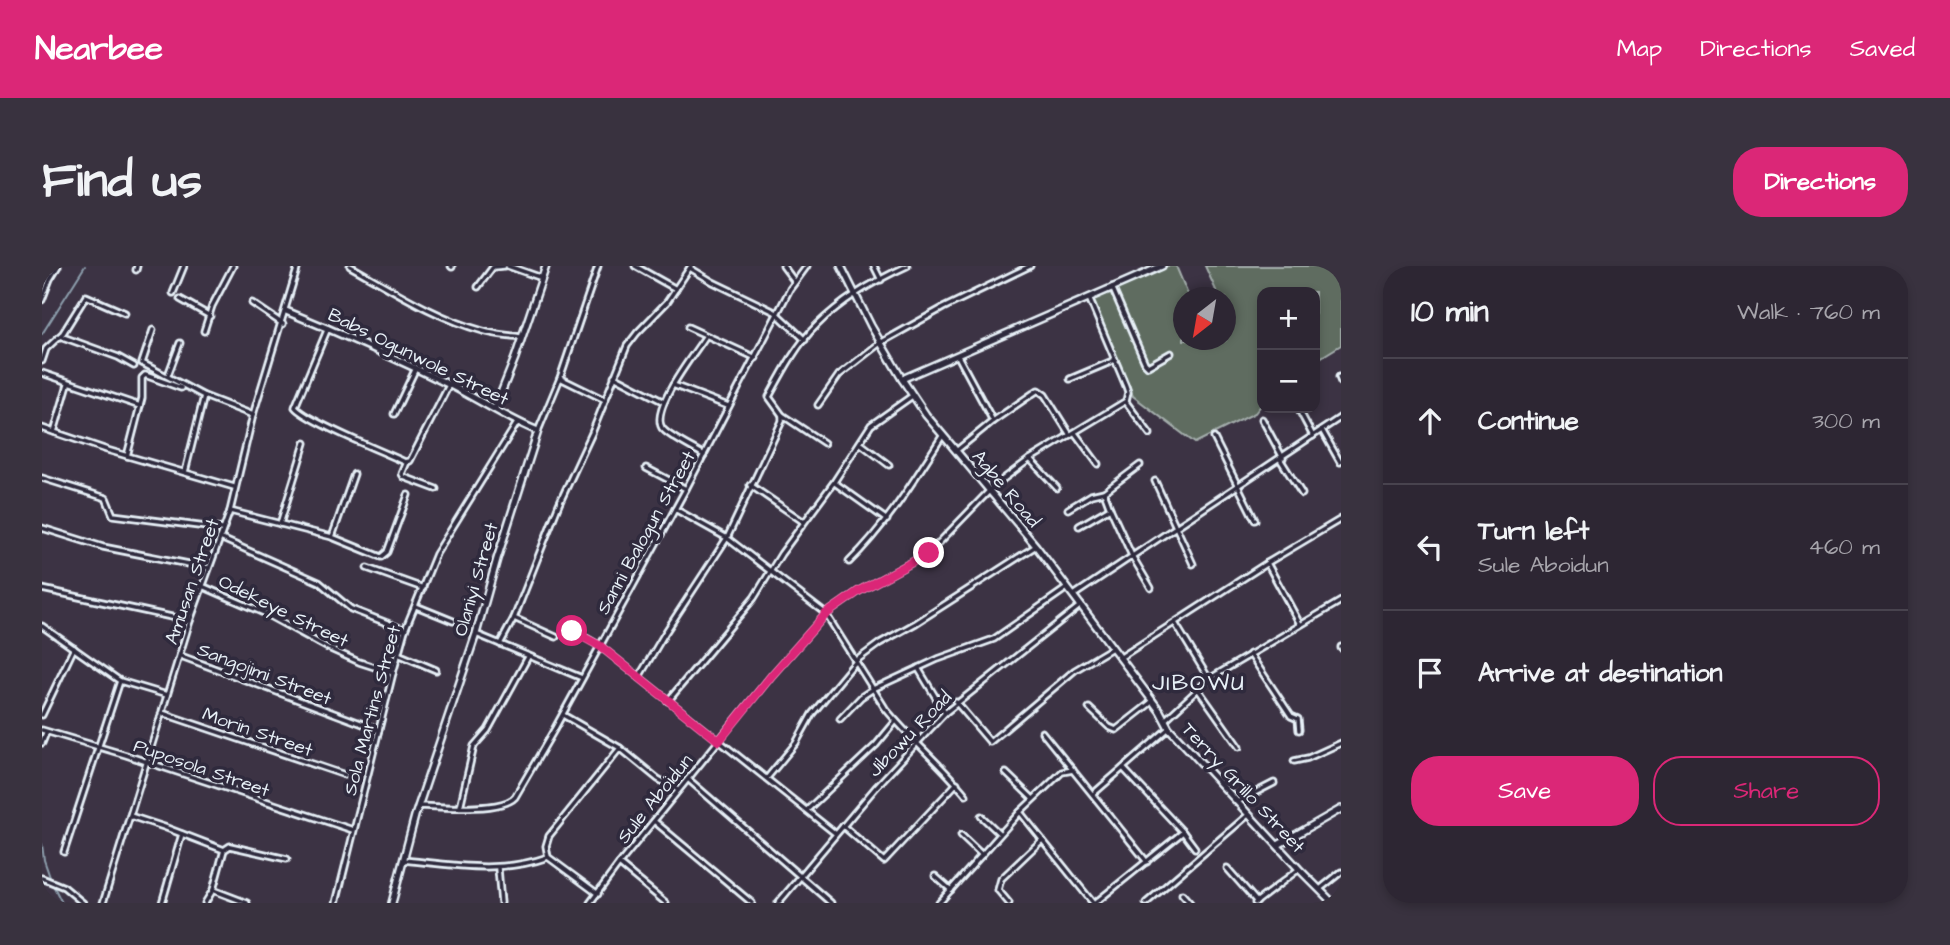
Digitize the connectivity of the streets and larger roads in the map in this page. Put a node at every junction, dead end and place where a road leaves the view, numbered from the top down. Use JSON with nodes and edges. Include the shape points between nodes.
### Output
{"nodes":[{"id":1,"x":58,"y":266,"type":"edge"},
{"id":2,"x":184,"y":266,"type":"edge"},
{"id":3,"x":233,"y":266,"type":"edge"},
{"id":4,"x":298,"y":266,"type":"edge"},
{"id":5,"x":350,"y":266,"type":"edge"},
{"id":6,"x":506,"y":266,"type":"edge"},
{"id":7,"x":546,"y":266,"type":"edge"},
{"id":8,"x":598,"y":266,"type":"edge"},
{"id":9,"x":635,"y":266,"type":"edge"},
{"id":10,"x":783,"y":266,"type":"edge"},
{"id":11,"x":807,"y":266,"type":"edge"},
{"id":12,"x":841,"y":266,"type":"edge"},
{"id":13,"x":874,"y":266,"type":"edge"},
{"id":14,"x":907,"y":266,"type":"edge"},
{"id":15,"x":1030,"y":266,"type":"edge"},
{"id":16,"x":1162,"y":266,"type":"edge"},
{"id":17,"x":690,"y":267,"type":"edge"},
{"id":18,"x":542,"y":278,"type":"junction"},
{"id":19,"x":881,"y":280,"type":"junction"},
{"id":20,"x":794,"y":282,"type":"junction"},
{"id":21,"x":478,"y":287,"type":"dead end"},
{"id":22,"x":1112,"y":287,"type":"junction"},
{"id":23,"x":676,"y":289,"type":"junction"},
{"id":24,"x":173,"y":293,"type":"dead end"},
{"id":25,"x":857,"y":295,"type":"junction"},
{"id":26,"x":42,"y":297,"type":"edge"},
{"id":27,"x":1089,"y":298,"type":"junction"},
{"id":28,"x":180,"y":299,"type":"dead end"},
{"id":29,"x":252,"y":303,"type":"dead end"},
{"id":30,"x":286,"y":312,"type":"junction"},
{"id":31,"x":125,"y":313,"type":"dead end"},
{"id":32,"x":778,"y":315,"type":"junction"},
{"id":33,"x":210,"y":316,"type":"junction"},
{"id":34,"x":282,"y":324,"type":"junction"},
{"id":35,"x":688,"y":327,"type":"dead end"},
{"id":36,"x":328,"y":328,"type":"junction"},
{"id":37,"x":153,"y":330,"type":"dead end"},
{"id":38,"x":204,"y":331,"type":"dead end"},
{"id":39,"x":60,"y":336,"type":"junction"},
{"id":40,"x":522,"y":337,"type":"junction"},
{"id":41,"x":705,"y":337,"type":"junction"},
{"id":42,"x":805,"y":340,"type":"junction"},
{"id":43,"x":180,"y":343,"type":"dead end"},
{"id":44,"x":880,"y":343,"type":"junction"},
{"id":45,"x":1171,"y":353,"type":"dead end"},
{"id":46,"x":958,"y":356,"type":"junction"},
{"id":47,"x":756,"y":358,"type":"junction"},
{"id":48,"x":1115,"y":360,"type":"junction"},
{"id":49,"x":42,"y":361,"type":"edge"},
{"id":50,"x":134,"y":366,"type":"dead end"},
{"id":51,"x":415,"y":370,"type":"junction"},
{"id":52,"x":42,"y":373,"type":"edge"},
{"id":53,"x":168,"y":375,"type":"junction"},
{"id":54,"x":614,"y":376,"type":"junction"},
{"id":55,"x":560,"y":378,"type":"junction"},
{"id":56,"x":902,"y":379,"type":"junction"},
{"id":57,"x":1070,"y":379,"type":"dead end"},
{"id":58,"x":68,"y":383,"type":"junction"},
{"id":59,"x":449,"y":385,"type":"junction"},
{"id":60,"x":673,"y":385,"type":"junction"},
{"id":61,"x":181,"y":388,"type":"dead end"},
{"id":62,"x":204,"y":396,"type":"junction"},
{"id":63,"x":912,"y":396,"type":"junction"},
{"id":64,"x":605,"y":400,"type":"junction"},
{"id":65,"x":1126,"y":401,"type":"junction"},
{"id":66,"x":664,"y":402,"type":"junction"},
{"id":67,"x":818,"y":405,"type":"dead end"},
{"id":68,"x":140,"y":406,"type":"junction"},
{"id":69,"x":728,"y":406,"type":"junction"},
{"id":70,"x":495,"y":408,"type":"junction"},
{"id":71,"x":1301,"y":413,"type":"edge"},
{"id":72,"x":394,"y":414,"type":"dead end"},
{"id":73,"x":253,"y":415,"type":"junction"},
{"id":74,"x":782,"y":415,"type":"junction"},
{"id":75,"x":1341,"y":417,"type":"edge"},
{"id":76,"x":1262,"y":419,"type":"dead end"},
{"id":77,"x":993,"y":421,"type":"junction"},
{"id":78,"x":517,"y":423,"type":"junction"},
{"id":79,"x":42,"y":428,"type":"edge"},
{"id":80,"x":1322,"y":430,"type":"junction"},
{"id":81,"x":538,"y":431,"type":"junction"},
{"id":82,"x":54,"y":432,"type":"junction"},
{"id":83,"x":1072,"y":434,"type":"junction"},
{"id":84,"x":1150,"y":434,"type":"dead end"},
{"id":85,"x":943,"y":435,"type":"junction"},
{"id":86,"x":1313,"y":436,"type":"junction"},
{"id":87,"x":1214,"y":438,"type":"dead end"},
{"id":88,"x":305,"y":443,"type":"dead end"},
{"id":89,"x":824,"y":443,"type":"dead end"},
{"id":90,"x":859,"y":443,"type":"junction"},
{"id":91,"x":956,"y":451,"type":"junction"},
{"id":92,"x":704,"y":455,"type":"junction"},
{"id":93,"x":127,"y":456,"type":"junction"},
{"id":94,"x":1282,"y":458,"type":"junction"},
{"id":95,"x":1030,"y":459,"type":"junction"},
{"id":96,"x":407,"y":461,"type":"junction"},
{"id":97,"x":1340,"y":461,"type":"edge"},
{"id":98,"x":889,"y":464,"type":"dead end"},
{"id":99,"x":1098,"y":464,"type":"dead end"},
{"id":100,"x":1140,"y":465,"type":"dead end"},
{"id":101,"x":646,"y":468,"type":"dead end"},
{"id":102,"x":185,"y":472,"type":"junction"},
{"id":103,"x":354,"y":474,"type":"dead end"},
{"id":104,"x":42,"y":478,"type":"edge"},
{"id":105,"x":1155,"y":481,"type":"dead end"},
{"id":106,"x":834,"y":482,"type":"junction"},
{"id":107,"x":750,"y":485,"type":"junction"},
{"id":108,"x":1239,"y":486,"type":"junction"},
{"id":109,"x":235,"y":487,"type":"junction"},
{"id":110,"x":1057,"y":488,"type":"dead end"},
{"id":111,"x":436,"y":489,"type":"dead end"},
{"id":112,"x":686,"y":489,"type":"junction"},
{"id":113,"x":989,"y":491,"type":"junction"},
{"id":114,"x":1104,"y":492,"type":"junction"},
{"id":115,"x":1302,"y":494,"type":"dead end"},
{"id":116,"x":408,"y":495,"type":"dead end"},
{"id":117,"x":1110,"y":508,"type":"junction"},
{"id":118,"x":675,"y":509,"type":"junction"},
{"id":119,"x":1068,"y":509,"type":"dead end"},
{"id":120,"x":230,"y":510,"type":"junction"},
{"id":121,"x":1341,"y":519,"type":"edge"},
{"id":122,"x":887,"y":520,"type":"junction"},
{"id":123,"x":1255,"y":520,"type":"dead end"},
{"id":124,"x":804,"y":522,"type":"junction"},
{"id":125,"x":280,"y":524,"type":"junction"},
{"id":126,"x":1079,"y":526,"type":"dead end"},
{"id":127,"x":1176,"y":526,"type":"junction"},
{"id":128,"x":42,"y":528,"type":"edge"},
{"id":129,"x":222,"y":529,"type":"junction"},
{"id":130,"x":332,"y":537,"type":"junction"},
{"id":131,"x":220,"y":538,"type":"junction"},
{"id":132,"x":727,"y":538,"type":"junction"},
{"id":133,"x":1036,"y":546,"type":"junction"},
{"id":134,"x":1132,"y":556,"type":"junction"},
{"id":135,"x":849,"y":562,"type":"dead end"},
{"id":136,"x":1267,"y":563,"type":"junction"},
{"id":137,"x":1194,"y":564,"type":"dead end"},
{"id":138,"x":209,"y":568,"type":"junction"},
{"id":139,"x":367,"y":568,"type":"dead end"},
{"id":140,"x":771,"y":571,"type":"junction"},
{"id":141,"x":202,"y":586,"type":"junction"},
{"id":142,"x":422,"y":587,"type":"junction"},
{"id":143,"x":1067,"y":587,"type":"junction"},
{"id":144,"x":1151,"y":588,"type":"dead end"},
{"id":145,"x":42,"y":589,"type":"edge"},
{"id":146,"x":1074,"y":595,"type":"junction"},
{"id":147,"x":1341,"y":601,"type":"edge"},
{"id":148,"x":1082,"y":605,"type":"junction"},
{"id":149,"x":415,"y":606,"type":"junction"},
{"id":150,"x":826,"y":614,"type":"junction"},
{"id":151,"x":514,"y":618,"type":"junction"},
{"id":152,"x":190,"y":621,"type":"junction"},
{"id":153,"x":453,"y":621,"type":"dead end"},
{"id":154,"x":1175,"y":623,"type":"junction"},
{"id":155,"x":1300,"y":624,"type":"junction"},
{"id":156,"x":42,"y":625,"type":"edge"},
{"id":157,"x":405,"y":630,"type":"junction"},
{"id":158,"x":572,"y":631,"type":"dead end"},
{"id":159,"x":476,"y":634,"type":"junction"},
{"id":160,"x":556,"y":637,"type":"dead end"},
{"id":161,"x":500,"y":644,"type":"junction"},
{"id":162,"x":600,"y":646,"type":"junction"},
{"id":163,"x":1114,"y":647,"type":"junction"},
{"id":164,"x":74,"y":648,"type":"junction"},
{"id":165,"x":398,"y":654,"type":"junction"},
{"id":166,"x":1250,"y":654,"type":"junction"},
{"id":167,"x":180,"y":656,"type":"junction"},
{"id":168,"x":528,"y":657,"type":"junction"},
{"id":169,"x":1121,"y":657,"type":"junction"},
{"id":170,"x":857,"y":660,"type":"junction"},
{"id":171,"x":918,"y":668,"type":"junction"},
{"id":172,"x":436,"y":670,"type":"dead end"},
{"id":173,"x":393,"y":673,"type":"junction"},
{"id":174,"x":639,"y":677,"type":"junction"},
{"id":175,"x":582,"y":678,"type":"junction"},
{"id":176,"x":1209,"y":680,"type":"junction"},
{"id":177,"x":120,"y":681,"type":"junction"},
{"id":178,"x":873,"y":689,"type":"junction"},
{"id":179,"x":1198,"y":689,"type":"junction"},
{"id":180,"x":167,"y":695,"type":"junction"},
{"id":181,"x":668,"y":701,"type":"junction"},
{"id":182,"x":1153,"y":701,"type":"junction"},
{"id":183,"x":956,"y":702,"type":"junction"},
{"id":184,"x":1088,"y":708,"type":"dead end"},
{"id":185,"x":162,"y":713,"type":"junction"},
{"id":186,"x":945,"y":713,"type":"junction"},
{"id":187,"x":42,"y":715,"type":"edge"},
{"id":188,"x":562,"y":715,"type":"junction"},
{"id":189,"x":839,"y":719,"type":"dead end"},
{"id":190,"x":1166,"y":719,"type":"junction"},
{"id":191,"x":896,"y":721,"type":"junction"},
{"id":192,"x":1168,"y":728,"type":"junction"},
{"id":193,"x":379,"y":730,"type":"junction"},
{"id":194,"x":1300,"y":730,"type":"dead end"},
{"id":195,"x":44,"y":732,"type":"edge"},
{"id":196,"x":1042,"y":732,"type":"dead end"},
{"id":197,"x":719,"y":741,"type":"junction"},
{"id":198,"x":917,"y":741,"type":"junction"},
{"id":199,"x":42,"y":743,"type":"edge"},
{"id":200,"x":1341,"y":743,"type":"edge"},
{"id":201,"x":1239,"y":747,"type":"dead end"},
{"id":202,"x":97,"y":748,"type":"junction"},
{"id":203,"x":620,"y":748,"type":"junction"},
{"id":204,"x":1294,"y":761,"type":"dead end"},
{"id":205,"x":146,"y":762,"type":"junction"},
{"id":206,"x":1123,"y":768,"type":"junction"},
{"id":207,"x":1073,"y":770,"type":"junction"},
{"id":208,"x":1006,"y":773,"type":"dead end"},
{"id":209,"x":345,"y":775,"type":"dead end"},
{"id":210,"x":767,"y":778,"type":"junction"},
{"id":211,"x":688,"y":779,"type":"junction"},
{"id":212,"x":957,"y":783,"type":"junction"},
{"id":213,"x":1274,"y":783,"type":"dead end"},
{"id":214,"x":678,"y":790,"type":"junction"},
{"id":215,"x":1093,"y":794,"type":"junction"},
{"id":216,"x":966,"y":795,"type":"dead end"},
{"id":217,"x":1033,"y":799,"type":"junction"},
{"id":218,"x":1237,"y":802,"type":"junction"},
{"id":219,"x":418,"y":806,"type":"junction"},
{"id":220,"x":460,"y":807,"type":"junction"},
{"id":221,"x":1341,"y":809,"type":"edge"},
{"id":222,"x":807,"y":810,"type":"junction"},
{"id":223,"x":1020,"y":812,"type":"junction"},
{"id":224,"x":1248,"y":815,"type":"junction"},
{"id":225,"x":130,"y":816,"type":"junction"},
{"id":226,"x":981,"y":816,"type":"dead end"},
{"id":227,"x":654,"y":821,"type":"junction"},
{"id":228,"x":843,"y":826,"type":"junction"},
{"id":229,"x":353,"y":830,"type":"junction"},
{"id":230,"x":1183,"y":832,"type":"junction"},
{"id":231,"x":182,"y":834,"type":"junction"},
{"id":232,"x":836,"y":834,"type":"junction"},
{"id":233,"x":1000,"y":834,"type":"junction"},
{"id":234,"x":961,"y":835,"type":"dead end"},
{"id":235,"x":1042,"y":840,"type":"junction"},
{"id":236,"x":1278,"y":845,"type":"junction"},
{"id":237,"x":1195,"y":848,"type":"dead end"},
{"id":238,"x":224,"y":850,"type":"junction"},
{"id":239,"x":64,"y":852,"type":"dead end"},
{"id":240,"x":982,"y":855,"type":"junction"},
{"id":241,"x":548,"y":857,"type":"junction"},
{"id":242,"x":287,"y":859,"type":"dead end"},
{"id":243,"x":404,"y":860,"type":"junction"},
{"id":244,"x":1147,"y":862,"type":"junction"},
{"id":245,"x":619,"y":864,"type":"junction"},
{"id":246,"x":498,"y":868,"type":"junction"},
{"id":247,"x":1227,"y":868,"type":"dead end"},
{"id":248,"x":1299,"y":869,"type":"junction"},
{"id":249,"x":1341,"y":872,"type":"edge"},
{"id":250,"x":800,"y":876,"type":"junction"},
{"id":251,"x":935,"y":876,"type":"dead end"},
{"id":252,"x":42,"y":878,"type":"edge"},
{"id":253,"x":1320,"y":889,"type":"junction"},
{"id":254,"x":213,"y":890,"type":"junction"},
{"id":255,"x":950,"y":890,"type":"junction"},
{"id":256,"x":598,"y":894,"type":"junction"},
{"id":257,"x":1182,"y":894,"type":"dead end"},
{"id":258,"x":1256,"y":902,"type":"edge"},
{"id":259,"x":83,"y":903,"type":"edge"},
{"id":260,"x":103,"y":903,"type":"edge"},
{"id":261,"x":162,"y":903,"type":"edge"},
{"id":262,"x":205,"y":903,"type":"edge"},
{"id":263,"x":247,"y":903,"type":"edge"},
{"id":264,"x":336,"y":903,"type":"edge"},
{"id":265,"x":392,"y":903,"type":"edge"},
{"id":266,"x":501,"y":903,"type":"edge"},
{"id":267,"x":590,"y":903,"type":"edge"},
{"id":268,"x":666,"y":903,"type":"edge"},
{"id":269,"x":752,"y":903,"type":"edge"},
{"id":270,"x":778,"y":903,"type":"edge"},
{"id":271,"x":831,"y":903,"type":"edge"},
{"id":272,"x":939,"y":903,"type":"edge"},
{"id":273,"x":1009,"y":903,"type":"edge"},
{"id":274,"x":1094,"y":903,"type":"edge"},
{"id":275,"x":1146,"y":903,"type":"edge"},
{"id":276,"x":1190,"y":903,"type":"edge"},
{"id":277,"x":1333,"y":903,"type":"edge"}],
"edges":[{"from":1,"to":26,"type":"street"},
{"from":2,"to":24,"type":"street"},
{"from":3,"to":33,"type":"street"},
{"from":4,"to":30,"type":"street","name":"Amusan Street"},
{"from":5,"to":40,"type":"street","via":[[457,321],[484,332]]},
{"from":6,"to":18,"type":"street"},
{"from":6,"to":21,"type":"street","via":[[493,267]]},
{"from":7,"to":18,"type":"street"},
{"from":8,"to":55,"type":"street","name":"Olaniyi Street"},
{"from":9,"to":23,"type":"street"},
{"from":10,"to":20,"type":"street"},
{"from":11,"to":20,"type":"street","name":"Sanni Balogun Street"},
{"from":12,"to":25,"type":"street","name":"Agbe Road"},
{"from":13,"to":19,"type":"street"},
{"from":14,"to":19,"type":"street"},
{"from":15,"to":44,"type":"street"},
{"from":16,"to":22,"type":"street"},
{"from":17,"to":23,"type":"street"},
{"from":17,"to":32,"type":"street"},
{"from":18,"to":40,"type":"street"},
{"from":19,"to":25,"type":"street"},
{"from":20,"to":32,"type":"street","name":"Sanni Balogun Street"},
{"from":22,"to":27,"type":"street"},
{"from":22,"to":45,"type":"street","via":[[1145,363],[1153,365]]},
{"from":23,"to":54,"type":"street","via":[[627,346]]},
{"from":25,"to":42,"type":"street","via":[[816,325]]},
{"from":25,"to":44,"type":"street","name":"Agbe Road"},
{"from":27,"to":46,"type":"street"},
{"from":27,"to":48,"type":"street"},
{"from":28,"to":33,"type":"street"},
{"from":29,"to":34,"type":"street"},
{"from":30,"to":34,"type":"street","name":"Amusan Street"},
{"from":30,"to":36,"type":"street","name":"Babs Ogunwole Street"},
{"from":31,"to":39,"type":"street","via":[[86,296]]},
{"from":32,"to":42,"type":"street"},
{"from":32,"to":47,"type":"street","name":"Sanni Balogun Street"},
{"from":33,"to":38,"type":"street"},
{"from":34,"to":73,"type":"street","name":"Amusan Street"},
{"from":35,"to":41,"type":"street"},
{"from":36,"to":51,"type":"street","name":"Babs Ogunwole Street"},
{"from":36,"to":96,"type":"street","via":[[295,407]]},
{"from":37,"to":53,"type":"street","via":[[141,362]]},
{"from":39,"to":49,"type":"street","via":[[46,349]]},
{"from":39,"to":50,"type":"street"},
{"from":40,"to":70,"type":"street"},
{"from":41,"to":47,"type":"street"},
{"from":41,"to":60,"type":"street"},
{"from":42,"to":74,"type":"street","via":[[769,397]]},
{"from":43,"to":53,"type":"street"},
{"from":44,"to":56,"type":"street","name":"Agbe Road"},
{"from":44,"to":67,"type":"street","via":[[839,375]]},
{"from":46,"to":56,"type":"street"},
{"from":46,"to":77,"type":"street"},
{"from":47,"to":69,"type":"street","name":"Sanni Balogun Street"},
{"from":48,"to":57,"type":"street"},
{"from":48,"to":65,"type":"street","via":[[1128,392]]},
{"from":51,"to":59,"type":"street","name":"Babs Ogunwole Street"},
{"from":51,"to":72,"type":"street"},
{"from":52,"to":58,"type":"street"},
{"from":53,"to":62,"type":"street"},
{"from":54,"to":64,"type":"street"},
{"from":54,"to":66,"type":"street"},
{"from":55,"to":64,"type":"street"},
{"from":55,"to":81,"type":"street","name":"Olaniyi Street"},
{"from":56,"to":63,"type":"street","name":"Agbe Road"},
{"from":58,"to":68,"type":"street"},
{"from":58,"to":82,"type":"street"},
{"from":59,"to":70,"type":"street","name":"Babs Ogunwole Street"},
{"from":59,"to":96,"type":"street"},
{"from":60,"to":66,"type":"street"},
{"from":60,"to":69,"type":"street"},
{"from":61,"to":68,"type":"street","via":[[145,375]]},
{"from":62,"to":73,"type":"street"},
{"from":62,"to":102,"type":"street"},
{"from":63,"to":85,"type":"street","name":"Agbe Road"},
{"from":63,"to":90,"type":"street","via":[[874,422]]},
{"from":64,"to":151,"type":"street"},
{"from":65,"to":83,"type":"street","name":"Sule Aboidun"},
{"from":65,"to":84,"type":"street"},
{"from":66,"to":92,"type":"street","via":[[660,422],[664,431]]},
{"from":68,"to":93,"type":"street"},
{"from":69,"to":92,"type":"street","name":"Sanni Balogun Street"},
{"from":70,"to":78,"type":"street","name":"Babs Ogunwole Street"},
{"from":71,"to":86,"type":"street"},
{"from":73,"to":109,"type":"street","name":"Amusan Street"},
{"from":74,"to":89,"type":"street"},
{"from":74,"to":107,"type":"street"},
{"from":75,"to":80,"type":"street"},
{"from":76,"to":94,"type":"street"},
{"from":77,"to":83,"type":"street","via":[[1038,390]]},
{"from":77,"to":91,"type":"street"},
{"from":78,"to":81,"type":"street","name":"Babs Ogunwole Street"},
{"from":78,"to":142,"type":"street","name":"Sola Martins Street","via":[[436,554]]},
{"from":79,"to":82,"type":"street"},
{"from":80,"to":86,"type":"street"},
{"from":80,"to":97,"type":"street"},
{"from":81,"to":159,"type":"street","name":"Olaniyi Street"},
{"from":82,"to":93,"type":"street"},
{"from":83,"to":95,"type":"street","name":"Sule Aboidun"},
{"from":83,"to":99,"type":"street"},
{"from":85,"to":91,"type":"street","name":"Agbe Road"},
{"from":85,"to":122,"type":"street"},
{"from":86,"to":94,"type":"street"},
{"from":87,"to":108,"type":"street"},
{"from":88,"to":125,"type":"street"},
{"from":90,"to":98,"type":"street"},
{"from":90,"to":106,"type":"street"},
{"from":91,"to":113,"type":"street","name":"Agbe Road"},
{"from":92,"to":112,"type":"street","name":"Sanni Balogun Street"},
{"from":93,"to":102,"type":"street"},
{"from":94,"to":108,"type":"street"},
{"from":94,"to":115,"type":"street"},
{"from":95,"to":110,"type":"street"},
{"from":95,"to":113,"type":"street","name":"Sule Aboidun"},
{"from":96,"to":111,"type":"street","via":[[401,474],[404,477]]},
{"from":100,"to":114,"type":"street"},
{"from":101,"to":112,"type":"street"},
{"from":102,"to":109,"type":"street"},
{"from":103,"to":130,"type":"street"},
{"from":104,"to":129,"type":"street","via":[[106,498],[113,515]]},
{"from":105,"to":127,"type":"street"},
{"from":106,"to":122,"type":"street"},
{"from":106,"to":124,"type":"street"},
{"from":107,"to":124,"type":"street"},
{"from":107,"to":132,"type":"street"},
{"from":108,"to":123,"type":"street"},
{"from":108,"to":127,"type":"street"},
{"from":109,"to":120,"type":"street","name":"Amusan Street"},
{"from":112,"to":118,"type":"street","name":"Sanni Balogun Street"},
{"from":113,"to":133,"type":"street","name":"Agbe Road"},
{"from":113,"to":150,"type":"street","name":"Sule Aboidun","via":[[929,553]]},
{"from":114,"to":117,"type":"street"},
{"from":114,"to":119,"type":"street"},
{"from":116,"to":130,"type":"street","via":[[382,556]]},
{"from":117,"to":126,"type":"street"},
{"from":117,"to":134,"type":"street"},
{"from":118,"to":132,"type":"street"},
{"from":118,"to":162,"type":"street","name":"Sanni Balogun Street"},
{"from":120,"to":125,"type":"street"},
{"from":120,"to":129,"type":"street","name":"Amusan Street"},
{"from":121,"to":136,"type":"street"},
{"from":122,"to":135,"type":"street"},
{"from":124,"to":140,"type":"street"},
{"from":125,"to":130,"type":"street"},
{"from":127,"to":134,"type":"street"},
{"from":127,"to":137,"type":"street"},
{"from":128,"to":138,"type":"street","via":[[103,547]]},
{"from":129,"to":131,"type":"street","name":"Amusan Street"},
{"from":131,"to":138,"type":"street","name":"Amusan Street"},
{"from":131,"to":157,"type":"street","via":[[319,582],[359,613]]},
{"from":132,"to":140,"type":"street"},
{"from":132,"to":174,"type":"street"},
{"from":133,"to":143,"type":"street","name":"Agbe Road"},
{"from":133,"to":170,"type":"street"},
{"from":134,"to":144,"type":"street"},
{"from":134,"to":146,"type":"street"},
{"from":136,"to":154,"type":"street"},
{"from":136,"to":155,"type":"street"},
{"from":138,"to":141,"type":"street","name":"Amusan Street"},
{"from":139,"to":142,"type":"street"},
{"from":140,"to":150,"type":"street"},
{"from":140,"to":181,"type":"street"},
{"from":141,"to":152,"type":"street","name":"Amusan Street"},
{"from":141,"to":173,"type":"street","name":"Odekeye Street","via":[[359,663]]},
{"from":142,"to":149,"type":"street","name":"Sola Martins Street"},
{"from":143,"to":146,"type":"street","name":"Agbe Road"},
{"from":143,"to":171,"type":"street","via":[[994,639]]},
{"from":145,"to":152,"type":"street"},
{"from":146,"to":148,"type":"street","name":"Agbe Road"},
{"from":147,"to":155,"type":"street"},
{"from":148,"to":163,"type":"street","name":"Agbe Road"},
{"from":148,"to":183,"type":"street","name":"Jibowu Road"},
{"from":149,"to":153,"type":"street"},
{"from":149,"to":157,"type":"street","name":"Sola Martins Street"},
{"from":150,"to":170,"type":"street"},
{"from":150,"to":197,"type":"street","name":"Sule Aboidun"},
{"from":151,"to":160,"type":"street"},
{"from":151,"to":161,"type":"street"},
{"from":152,"to":167,"type":"street","name":"Amusan Street"},
{"from":154,"to":169,"type":"street"},
{"from":154,"to":176,"type":"street"},
{"from":155,"to":166,"type":"street"},
{"from":156,"to":164,"type":"street"},
{"from":157,"to":165,"type":"street","name":"Sola Martins Street"},
{"from":158,"to":162,"type":"street"},
{"from":159,"to":161,"type":"street"},
{"from":159,"to":219,"type":"street","name":"Olaniyi Street"},
{"from":161,"to":168,"type":"street"},
{"from":162,"to":174,"type":"street"},
{"from":162,"to":175,"type":"street","name":"Sanni Balogun Street"},
{"from":163,"to":169,"type":"street","name":"Agbe Road"},
{"from":163,"to":183,"type":"street","via":[[1075,670],[990,742]]},
{"from":164,"to":177,"type":"street"},
{"from":164,"to":187,"type":"street"},
{"from":165,"to":172,"type":"street"},
{"from":165,"to":173,"type":"street","name":"Sola Martins Street"},
{"from":166,"to":176,"type":"street"},
{"from":166,"to":194,"type":"street","via":[[1291,716],[1298,719]]},
{"from":167,"to":180,"type":"street","name":"Amusan Street"},
{"from":167,"to":193,"type":"street","name":"Sangojimi Street"},
{"from":168,"to":175,"type":"street"},
{"from":168,"to":220,"type":"street","via":[[488,730],[474,746]]},
{"from":169,"to":182,"type":"street","name":"Agbe Road"},
{"from":170,"to":178,"type":"street"},
{"from":170,"to":210,"type":"street"},
{"from":171,"to":178,"type":"street"},
{"from":171,"to":186,"type":"street"},
{"from":173,"to":193,"type":"street","name":"Sola Martins Street"},
{"from":174,"to":181,"type":"street"},
{"from":175,"to":188,"type":"street","name":"Sanni Balogun Street"},
{"from":176,"to":179,"type":"street"},
{"from":177,"to":180,"type":"street"},
{"from":177,"to":202,"type":"street"},
{"from":178,"to":189,"type":"street"},
{"from":178,"to":191,"type":"street"},
{"from":179,"to":190,"type":"street"},
{"from":179,"to":201,"type":"street"},
{"from":180,"to":185,"type":"street","name":"Amusan Street"},
{"from":181,"to":197,"type":"street"},
{"from":182,"to":184,"type":"street","via":[[1116,730]]},
{"from":182,"to":190,"type":"street","name":"Agbe Road"},
{"from":183,"to":186,"type":"street","name":"Jibowu Road"},
{"from":185,"to":205,"type":"street","name":"Amusan Street"},
{"from":185,"to":209,"type":"street","name":"Morin Street"},
{"from":186,"to":198,"type":"street","name":"Jibowu Road"},
{"from":188,"to":203,"type":"street"},
{"from":188,"to":220,"type":"street","name":"Sanni Balogun Street","via":[[512,801]]},
{"from":190,"to":192,"type":"street","name":"Terry Grillo Street"},
{"from":191,"to":198,"type":"street"},
{"from":191,"to":222,"type":"street"},
{"from":192,"to":206,"type":"street"},
{"from":192,"to":218,"type":"street","name":"Terry Grillo Street"},
{"from":193,"to":229,"type":"street","name":"Sola Martins Street"},
{"from":195,"to":199,"type":"street"},
{"from":195,"to":202,"type":"street","name":"Puposola Street"},
{"from":196,"to":207,"type":"street"},
{"from":197,"to":210,"type":"street"},
{"from":197,"to":211,"type":"street","name":"Sule Aboidun"},
{"from":198,"to":212,"type":"street"},
{"from":198,"to":228,"type":"street","name":"Jibowu Road"},
{"from":200,"to":204,"type":"street"},
{"from":202,"to":205,"type":"street","name":"Puposola Street"},
{"from":202,"to":239,"type":"street"},
{"from":203,"to":214,"type":"street"},
{"from":203,"to":241,"type":"street","via":[[549,836]]},
{"from":205,"to":225,"type":"street","name":"Amusan Street"},
{"from":205,"to":229,"type":"street","name":"Puposola Street"},
{"from":206,"to":215,"type":"street"},
{"from":206,"to":230,"type":"street"},
{"from":207,"to":215,"type":"street"},
{"from":207,"to":217,"type":"street","via":[[1062,772]]},
{"from":208,"to":217,"type":"street"},
{"from":210,"to":222,"type":"street"},
{"from":211,"to":214,"type":"street","name":"Sule Aboidun"},
{"from":211,"to":250,"type":"street"},
{"from":212,"to":216,"type":"street"},
{"from":212,"to":228,"type":"street","via":[[884,861]]},
{"from":213,"to":218,"type":"street"},
{"from":214,"to":227,"type":"street","name":"Sule Aboidun"},
{"from":215,"to":244,"type":"street"},
{"from":217,"to":223,"type":"street"},
{"from":218,"to":224,"type":"street","name":"Terry Grillo Street"},
{"from":219,"to":220,"type":"street","name":"Sanni Balogun Street"},
{"from":219,"to":243,"type":"street","name":"Olaniyi Street"},
{"from":221,"to":236,"type":"street"},
{"from":222,"to":232,"type":"street"},
{"from":223,"to":233,"type":"street"},
{"from":223,"to":235,"type":"street"},
{"from":224,"to":236,"type":"street","name":"Terry Grillo Street"},
{"from":224,"to":275,"type":"street"},
{"from":225,"to":231,"type":"street"},
{"from":225,"to":260,"type":"street","name":"Amusan Street"},
{"from":226,"to":233,"type":"street"},
{"from":227,"to":245,"type":"street","name":"Sule Aboidun"},
{"from":227,"to":269,"type":"street"},
{"from":228,"to":232,"type":"street","name":"Jibowu Road"},
{"from":229,"to":264,"type":"street","name":"Sola Martins Street"},
{"from":230,"to":237,"type":"street"},
{"from":230,"to":244,"type":"street"},
{"from":231,"to":238,"type":"street"},
{"from":231,"to":261,"type":"street"},
{"from":232,"to":250,"type":"street","name":"Jibowu Road"},
{"from":233,"to":240,"type":"street"},
{"from":234,"to":240,"type":"street"},
{"from":235,"to":273,"type":"street","via":[[1001,879],[998,890]]},
{"from":235,"to":274,"type":"street"},
{"from":236,"to":248,"type":"street","name":"Terry Grillo Street"},
{"from":238,"to":242,"type":"street","via":[[230,846]]},
{"from":238,"to":254,"type":"street"},
{"from":240,"to":255,"type":"street"},
{"from":241,"to":246,"type":"street"},
{"from":241,"to":256,"type":"street"},
{"from":243,"to":246,"type":"street"},
{"from":243,"to":265,"type":"street","name":"Olaniyi Street"},
{"from":244,"to":274,"type":"street"},
{"from":245,"to":256,"type":"street","name":"Sule Aboidun"},
{"from":245,"to":268,"type":"street"},
{"from":246,"to":266,"type":"street"},
{"from":247,"to":258,"type":"street"},
{"from":248,"to":253,"type":"street","name":"Terry Grillo Street"},
{"from":248,"to":258,"type":"street"},
{"from":249,"to":253,"type":"street"},
{"from":250,"to":270,"type":"street","name":"Jibowu Road"},
{"from":250,"to":271,"type":"street"},
{"from":251,"to":255,"type":"street"},
{"from":252,"to":259,"type":"street","via":[[64,887]]},
{"from":253,"to":277,"type":"street","name":"Terry Grillo Street"},
{"from":254,"to":262,"type":"street"},
{"from":254,"to":263,"type":"street"},
{"from":255,"to":272,"type":"street"},
{"from":256,"to":267,"type":"street","name":"Sule Aboidun"},
{"from":257,"to":276,"type":"street"}]}
